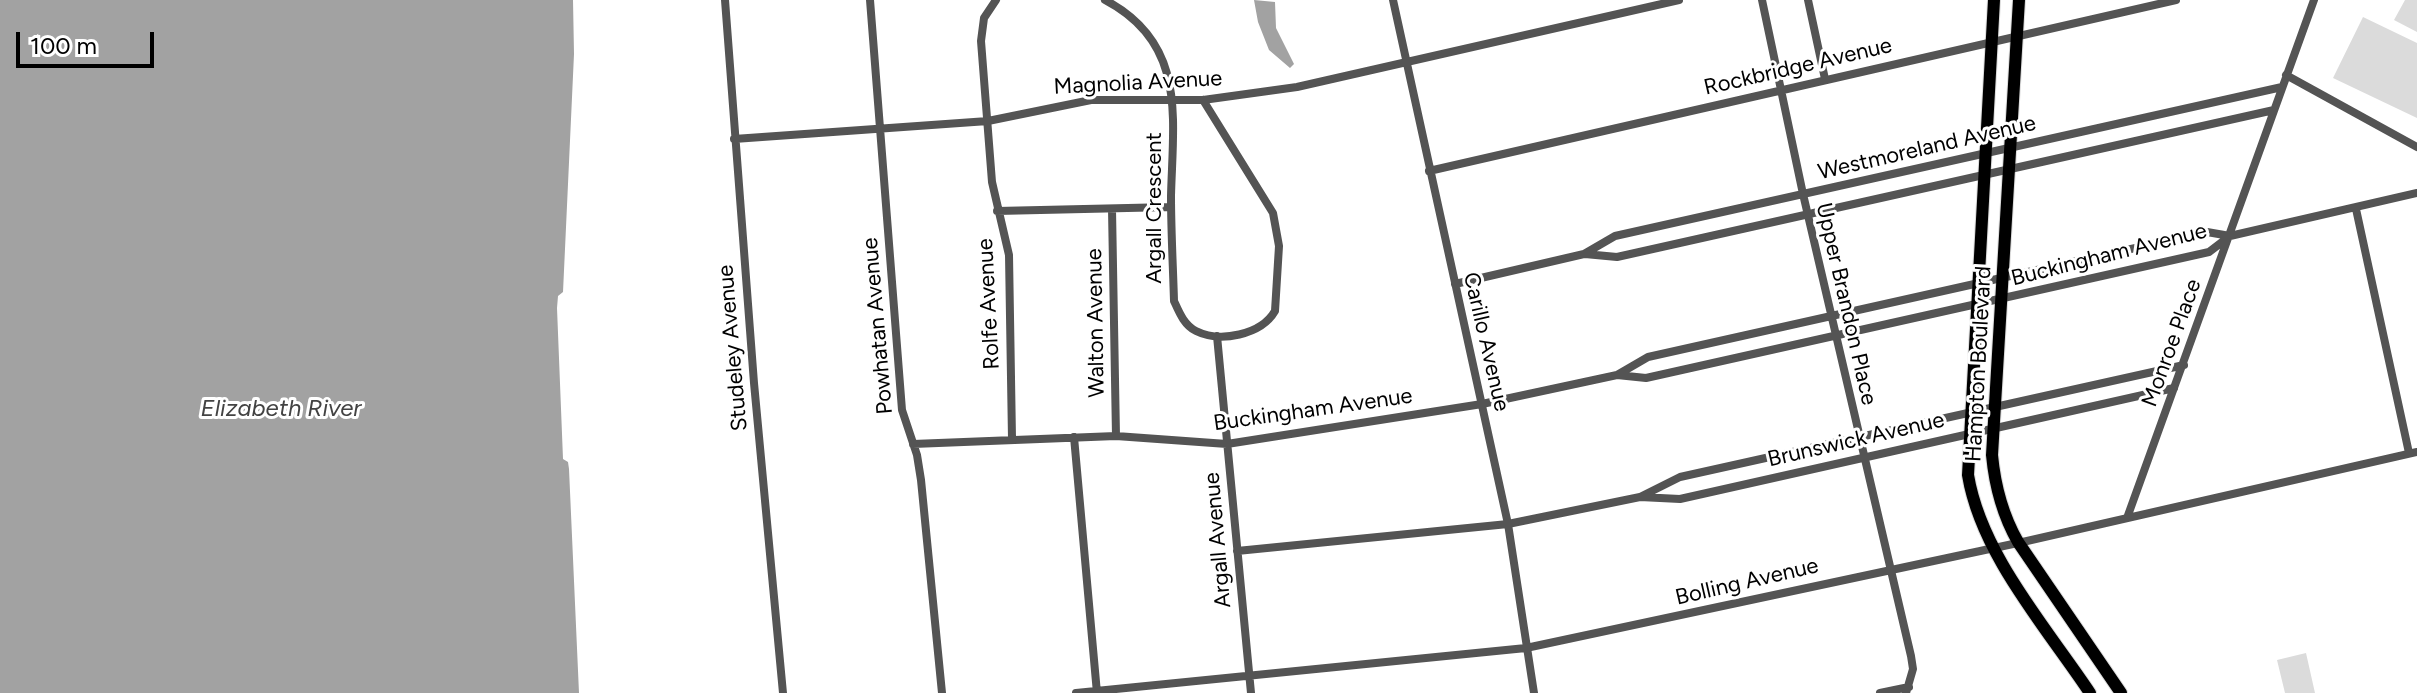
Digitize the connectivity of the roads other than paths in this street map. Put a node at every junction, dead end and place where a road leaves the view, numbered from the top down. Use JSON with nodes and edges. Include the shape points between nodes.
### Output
{"nodes":[{"id":1,"x":725,"y":0,"type":"edge"},
{"id":2,"x":870,"y":0,"type":"edge"},
{"id":3,"x":996,"y":0,"type":"edge"},
{"id":4,"x":1105,"y":0,"type":"edge"},
{"id":5,"x":1393,"y":0,"type":"edge"},
{"id":6,"x":1679,"y":0,"type":"edge"},
{"id":7,"x":1762,"y":0,"type":"edge"},
{"id":8,"x":1808,"y":0,"type":"edge"},
{"id":9,"x":1994,"y":0,"type":"edge"},
{"id":10,"x":2019,"y":0,"type":"edge"},
{"id":11,"x":2176,"y":0,"type":"edge"},
{"id":12,"x":2314,"y":0,"type":"edge"},
{"id":13,"x":2017,"y":35,"type":"junction"},
{"id":14,"x":1991,"y":42,"type":"junction"},
{"id":15,"x":1406,"y":61,"type":"junction"},
{"id":16,"x":2286,"y":75,"type":"junction"},
{"id":17,"x":1825,"y":79,"type":"junction"},
{"id":18,"x":2282,"y":87,"type":"junction"},
{"id":19,"x":1781,"y":88,"type":"junction"},
{"id":20,"x":1203,"y":100,"type":"junction"},
{"id":21,"x":1173,"y":102,"type":"junction"},
{"id":22,"x":2274,"y":110,"type":"junction"},
{"id":23,"x":988,"y":121,"type":"junction"},
{"id":24,"x":880,"y":131,"type":"junction"},
{"id":25,"x":734,"y":139,"type":"junction"},
{"id":26,"x":2417,"y":147,"type":"edge"},
{"id":27,"x":2010,"y":148,"type":"junction"},
{"id":28,"x":1986,"y":152,"type":"junction"},
{"id":29,"x":2009,"y":170,"type":"junction"},
{"id":30,"x":1429,"y":171,"type":"junction"},
{"id":31,"x":1984,"y":176,"type":"junction"},
{"id":32,"x":2417,"y":193,"type":"edge"},
{"id":33,"x":1803,"y":194,"type":"junction"},
{"id":34,"x":1171,"y":207,"type":"junction"},
{"id":35,"x":1112,"y":209,"type":"junction"},
{"id":36,"x":2356,"y":209,"type":"junction"},
{"id":37,"x":997,"y":211,"type":"junction"},
{"id":38,"x":1808,"y":214,"type":"junction"},
{"id":39,"x":2230,"y":236,"type":"junction"},
{"id":40,"x":1584,"y":254,"type":"junction"},
{"id":41,"x":2003,"y":277,"type":"junction"},
{"id":42,"x":1977,"y":282,"type":"junction"},
{"id":43,"x":1455,"y":284,"type":"junction"},
{"id":44,"x":2001,"y":299,"type":"junction"},
{"id":45,"x":1976,"y":304,"type":"junction"},
{"id":46,"x":1831,"y":315,"type":"junction"},
{"id":47,"x":1217,"y":336,"type":"junction"},
{"id":48,"x":1835,"y":336,"type":"junction"},
{"id":49,"x":2184,"y":365,"type":"junction"},
{"id":50,"x":1617,"y":375,"type":"junction"},
{"id":51,"x":2174,"y":388,"type":"junction"},
{"id":52,"x":1482,"y":404,"type":"junction"},
{"id":53,"x":1995,"y":407,"type":"junction"},
{"id":54,"x":1969,"y":413,"type":"junction"},
{"id":55,"x":1994,"y":428,"type":"junction"},
{"id":56,"x":1968,"y":434,"type":"junction"},
{"id":57,"x":1116,"y":436,"type":"junction"},
{"id":58,"x":1074,"y":437,"type":"junction"},
{"id":59,"x":1858,"y":437,"type":"junction"},
{"id":60,"x":1012,"y":439,"type":"junction"},
{"id":61,"x":913,"y":444,"type":"junction"},
{"id":62,"x":1227,"y":444,"type":"junction"},
{"id":63,"x":2413,"y":452,"type":"edge"},
{"id":64,"x":1863,"y":458,"type":"junction"},
{"id":65,"x":1640,"y":497,"type":"junction"},
{"id":66,"x":2127,"y":518,"type":"junction"},
{"id":67,"x":1508,"y":524,"type":"junction"},
{"id":68,"x":2018,"y":542,"type":"junction"},
{"id":69,"x":1991,"y":546,"type":"junction"},
{"id":70,"x":1237,"y":551,"type":"junction"},
{"id":71,"x":1889,"y":569,"type":"junction"},
{"id":72,"x":1526,"y":648,"type":"junction"},
{"id":73,"x":1249,"y":676,"type":"junction"},
{"id":74,"x":1907,"y":690,"type":"edge"},
{"id":75,"x":1097,"y":692,"type":"edge"},
{"id":76,"x":783,"y":693,"type":"edge"},
{"id":77,"x":942,"y":693,"type":"edge"},
{"id":78,"x":1076,"y":693,"type":"edge"},
{"id":79,"x":1251,"y":693,"type":"edge"},
{"id":80,"x":1534,"y":693,"type":"edge"},
{"id":81,"x":1880,"y":693,"type":"edge"},
{"id":82,"x":2090,"y":693,"type":"edge"},
{"id":83,"x":2121,"y":693,"type":"edge"}],
"edges":[{"from":1,"to":25,"type":"street","name":"Studeley Avenue"},
{"from":2,"to":24,"type":"street","name":"Powhatan Avenue"},
{"from":3,"to":23,"type":"street","name":"Rolfe Avenue","via":[[982,28]]},
{"from":4,"to":21,"type":"street","name":"Argall Crescent","via":[[1152,39],[1171,79]]},
{"from":5,"to":15,"type":"street","name":"Carillo Avenue"},
{"from":6,"to":15,"type":"street","name":"Magnolia Avenue"},
{"from":7,"to":19,"type":"street","name":"Upper Brandon Place"},
{"from":8,"to":17,"type":"street"},
{"from":9,"to":14,"type":"main road","name":"Hampton Boulevard"},
{"from":10,"to":13,"type":"main road","name":"Hampton Boulevard"},
{"from":11,"to":13,"type":"street","name":"Rockbridge Avenue"},
{"from":12,"to":16,"type":"street","name":"Monroe Place"},
{"from":13,"to":14,"type":"street","name":"Rockbridge Avenue"},
{"from":13,"to":27,"type":"main road","name":"Hampton Boulevard"},
{"from":14,"to":17,"type":"street","name":"Rockbridge Avenue"},
{"from":14,"to":28,"type":"main road","name":"Hampton Boulevard"},
{"from":15,"to":20,"type":"street","name":"Magnolia Avenue","via":[[1297,87]]},
{"from":15,"to":30,"type":"street","name":"Carillo Avenue"},
{"from":16,"to":18,"type":"street","name":"Monroe Place"},
{"from":16,"to":26,"type":"street"},
{"from":17,"to":19,"type":"street","name":"Rockbridge Avenue"},
{"from":18,"to":22,"type":"street","name":"Monroe Place"},
{"from":18,"to":27,"type":"street","name":"Westmoreland Avenue"},
{"from":19,"to":30,"type":"street","name":"Rockbridge Avenue"},
{"from":19,"to":33,"type":"street","name":"Upper Brandon Place"},
{"from":20,"to":21,"type":"street","name":"Magnolia Avenue"},
{"from":20,"to":47,"type":"street","via":[[1273,213],[1279,246],[1277,302],[1271,318],[1246,332]]},
{"from":21,"to":23,"type":"street","name":"Magnolia Avenue","via":[[1091,100]]},
{"from":21,"to":34,"type":"street","name":"Argall Crescent"},
{"from":22,"to":29,"type":"street","name":"Westmoreland Avenue"},
{"from":22,"to":39,"type":"street","name":"Monroe Place"},
{"from":23,"to":24,"type":"street","name":"Magnolia Avenue"},
{"from":23,"to":37,"type":"street","name":"Rolfe Avenue"},
{"from":24,"to":25,"type":"street","name":"Magnolia Avenue"},
{"from":24,"to":61,"type":"street","name":"Powhatan Avenue","via":[[902,410]]},
{"from":25,"to":76,"type":"street","name":"Studeley Avenue"},
{"from":27,"to":28,"type":"street","name":"Westmoreland Avenue"},
{"from":27,"to":29,"type":"main road","name":"Hampton Boulevard"},
{"from":28,"to":31,"type":"main road","name":"Hampton Boulevard"},
{"from":28,"to":33,"type":"street","name":"Westmoreland Avenue"},
{"from":29,"to":31,"type":"street","name":"Westmoreland Avenue"},
{"from":29,"to":41,"type":"main road","name":"Hampton Boulevard"},
{"from":30,"to":43,"type":"street","name":"Carillo Avenue"},
{"from":31,"to":38,"type":"street","name":"Westmoreland Avenue"},
{"from":31,"to":42,"type":"main road","name":"Hampton Boulevard"},
{"from":32,"to":36,"type":"street","name":"Buckingham Avenue"},
{"from":33,"to":38,"type":"street","name":"Upper Brandon Place"},
{"from":33,"to":40,"type":"street","name":"Westmoreland Avenue","via":[[1615,236]]},
{"from":34,"to":35,"type":"street"},
{"from":34,"to":47,"type":"street","name":"Argall Crescent","via":[[1174,301],[1179,315],[1196,331]]},
{"from":35,"to":37,"type":"street"},
{"from":35,"to":57,"type":"street","name":"Walton Avenue"},
{"from":36,"to":39,"type":"street","name":"Buckingham Avenue"},
{"from":36,"to":63,"type":"street"},
{"from":37,"to":60,"type":"street","name":"Rolfe Avenue","via":[[1009,255]]},
{"from":38,"to":40,"type":"street","name":"Westmoreland Avenue","via":[[1617,257]]},
{"from":38,"to":46,"type":"street","name":"Upper Brandon Place"},
{"from":39,"to":41,"type":"street","name":"Buckingham Avenue","via":[[2207,232]]},
{"from":39,"to":44,"type":"street","name":"Buckingham Avenue","via":[[2209,252]]},
{"from":39,"to":49,"type":"street","name":"Monroe Place"},
{"from":40,"to":43,"type":"street","name":"Westmoreland Avenue"},
{"from":41,"to":42,"type":"street","name":"Buckingham Avenue"},
{"from":41,"to":44,"type":"main road","name":"Hampton Boulevard"},
{"from":42,"to":45,"type":"main road","name":"Hampton Boulevard"},
{"from":42,"to":46,"type":"street","name":"Buckingham Avenue"},
{"from":43,"to":52,"type":"street","name":"Carillo Avenue"},
{"from":44,"to":45,"type":"street","name":"Buckingham Avenue"},
{"from":44,"to":53,"type":"main road","name":"Hampton Boulevard"},
{"from":45,"to":48,"type":"street","name":"Buckingham Avenue"},
{"from":45,"to":54,"type":"main road","name":"Hampton Boulevard"},
{"from":46,"to":48,"type":"street","name":"Upper Brandon Place"},
{"from":46,"to":50,"type":"street","name":"Buckingham Avenue","via":[[1648,357]]},
{"from":47,"to":62,"type":"street","name":"Argall Avenue"},
{"from":48,"to":50,"type":"street","name":"Buckingham Avenue","via":[[1646,378]]},
{"from":48,"to":59,"type":"street","name":"Upper Brandon Place"},
{"from":49,"to":51,"type":"street","name":"Monroe Place"},
{"from":49,"to":53,"type":"street","name":"Brunswick Avenue"},
{"from":50,"to":52,"type":"street","name":"Buckingham Avenue"},
{"from":51,"to":55,"type":"street","name":"Brunswick Avenue"},
{"from":51,"to":66,"type":"street","name":"Monroe Place"},
{"from":52,"to":62,"type":"street","name":"Buckingham Avenue"},
{"from":52,"to":67,"type":"street","name":"Carillo Avenue"},
{"from":53,"to":54,"type":"street","name":"Brunswick Avenue"},
{"from":53,"to":55,"type":"main road","name":"Hampton Boulevard"},
{"from":54,"to":56,"type":"main road","name":"Hampton Boulevard"},
{"from":54,"to":59,"type":"street","name":"Brunswick Avenue"},
{"from":55,"to":56,"type":"street","name":"Brunswick Avenue"},
{"from":55,"to":68,"type":"main road","name":"Hampton Boulevard","via":[[1995,486]]},
{"from":56,"to":64,"type":"street","name":"Brunswick Avenue"},
{"from":56,"to":69,"type":"main road","name":"Hampton Boulevard","via":[[1971,497]]},
{"from":57,"to":58,"type":"street","name":"Buckingham Avenue"},
{"from":57,"to":62,"type":"street","name":"Buckingham Avenue"},
{"from":58,"to":60,"type":"street","name":"Buckingham Avenue"},
{"from":58,"to":75,"type":"street"},
{"from":59,"to":64,"type":"street","name":"Upper Brandon Place"},
{"from":59,"to":65,"type":"street","name":"Brunswick Avenue","via":[[1680,477]]},
{"from":60,"to":61,"type":"street","name":"Buckingham Avenue"},
{"from":61,"to":77,"type":"street","name":"Powhatan Avenue"},
{"from":62,"to":70,"type":"street","name":"Argall Avenue"},
{"from":63,"to":66,"type":"street","name":"Bolling Avenue"},
{"from":64,"to":65,"type":"street","name":"Brunswick Avenue","via":[[1680,499]]},
{"from":64,"to":71,"type":"street","name":"Upper Brandon Place"},
{"from":65,"to":67,"type":"street","name":"Brunswick Avenue"},
{"from":66,"to":68,"type":"street","name":"Bolling Avenue"},
{"from":67,"to":70,"type":"street","name":"Brunswick Avenue"},
{"from":67,"to":72,"type":"street","name":"Carillo Avenue"},
{"from":68,"to":69,"type":"street","name":"Bolling Avenue"},
{"from":68,"to":83,"type":"main road","name":"Hampton Boulevard"},
{"from":69,"to":71,"type":"street","name":"Bolling Avenue"},
{"from":69,"to":82,"type":"main road","name":"Hampton Boulevard"},
{"from":70,"to":73,"type":"street","name":"Argall Avenue"},
{"from":71,"to":72,"type":"street","name":"Bolling Avenue"},
{"from":71,"to":74,"type":"street","name":"Upper Brandon Place","via":[[1913,669]]},
{"from":72,"to":73,"type":"street","name":"Bolling Avenue"},
{"from":72,"to":80,"type":"street","name":"Carillo Avenue"},
{"from":73,"to":75,"type":"street","name":"Bolling Avenue"},
{"from":73,"to":79,"type":"street","name":"Argall Avenue"},
{"from":74,"to":81,"type":"street"},
{"from":75,"to":78,"type":"street","name":"Bolling Avenue"}]}
